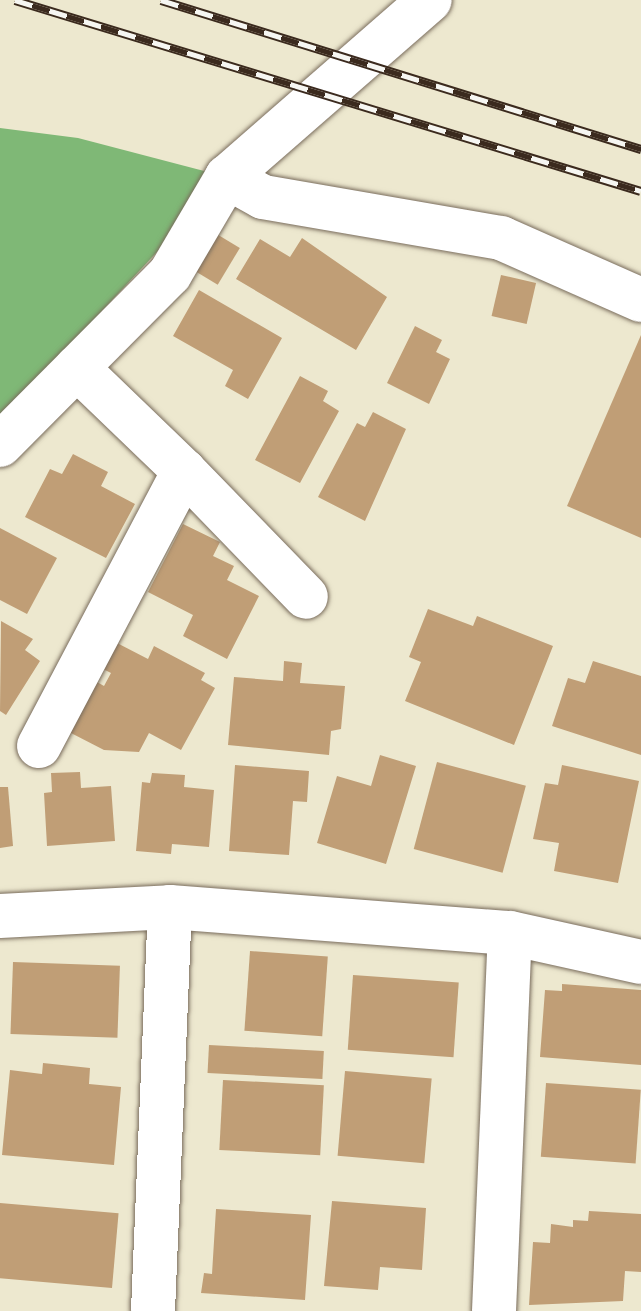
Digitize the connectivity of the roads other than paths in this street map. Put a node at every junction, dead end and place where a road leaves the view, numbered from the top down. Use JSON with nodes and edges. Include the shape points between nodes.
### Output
{"nodes":[{"id":1,"x":430,"y":0,"type":"edge"},
{"id":2,"x":227,"y":177,"type":"junction"},
{"id":3,"x":641,"y":300,"type":"edge"},
{"id":4,"x":77,"y":368,"type":"junction"},
{"id":5,"x":0,"y":445,"type":"edge"},
{"id":6,"x":184,"y":471,"type":"junction"},
{"id":7,"x":306,"y":597,"type":"dead end"},
{"id":8,"x":39,"y":746,"type":"dead end"},
{"id":9,"x":170,"y":907,"type":"junction"},
{"id":10,"x":0,"y":916,"type":"edge"},
{"id":11,"x":510,"y":933,"type":"junction"},
{"id":12,"x":641,"y":962,"type":"edge"},
{"id":13,"x":153,"y":1311,"type":"edge"},
{"id":14,"x":494,"y":1311,"type":"edge"}],
"edges":[{"from":1,"to":2,"type":"street"},
{"from":2,"to":3,"type":"street","via":[[263,197],[501,238]]},
{"from":2,"to":4,"type":"street","via":[[170,274]]},
{"from":4,"to":5,"type":"street"},
{"from":4,"to":6,"type":"street"},
{"from":6,"to":7,"type":"street"},
{"from":6,"to":8,"type":"street"},
{"from":9,"to":10,"type":"street"},
{"from":9,"to":11,"type":"street"},
{"from":9,"to":13,"type":"street"},
{"from":11,"to":12,"type":"street"},
{"from":11,"to":14,"type":"street"}]}
